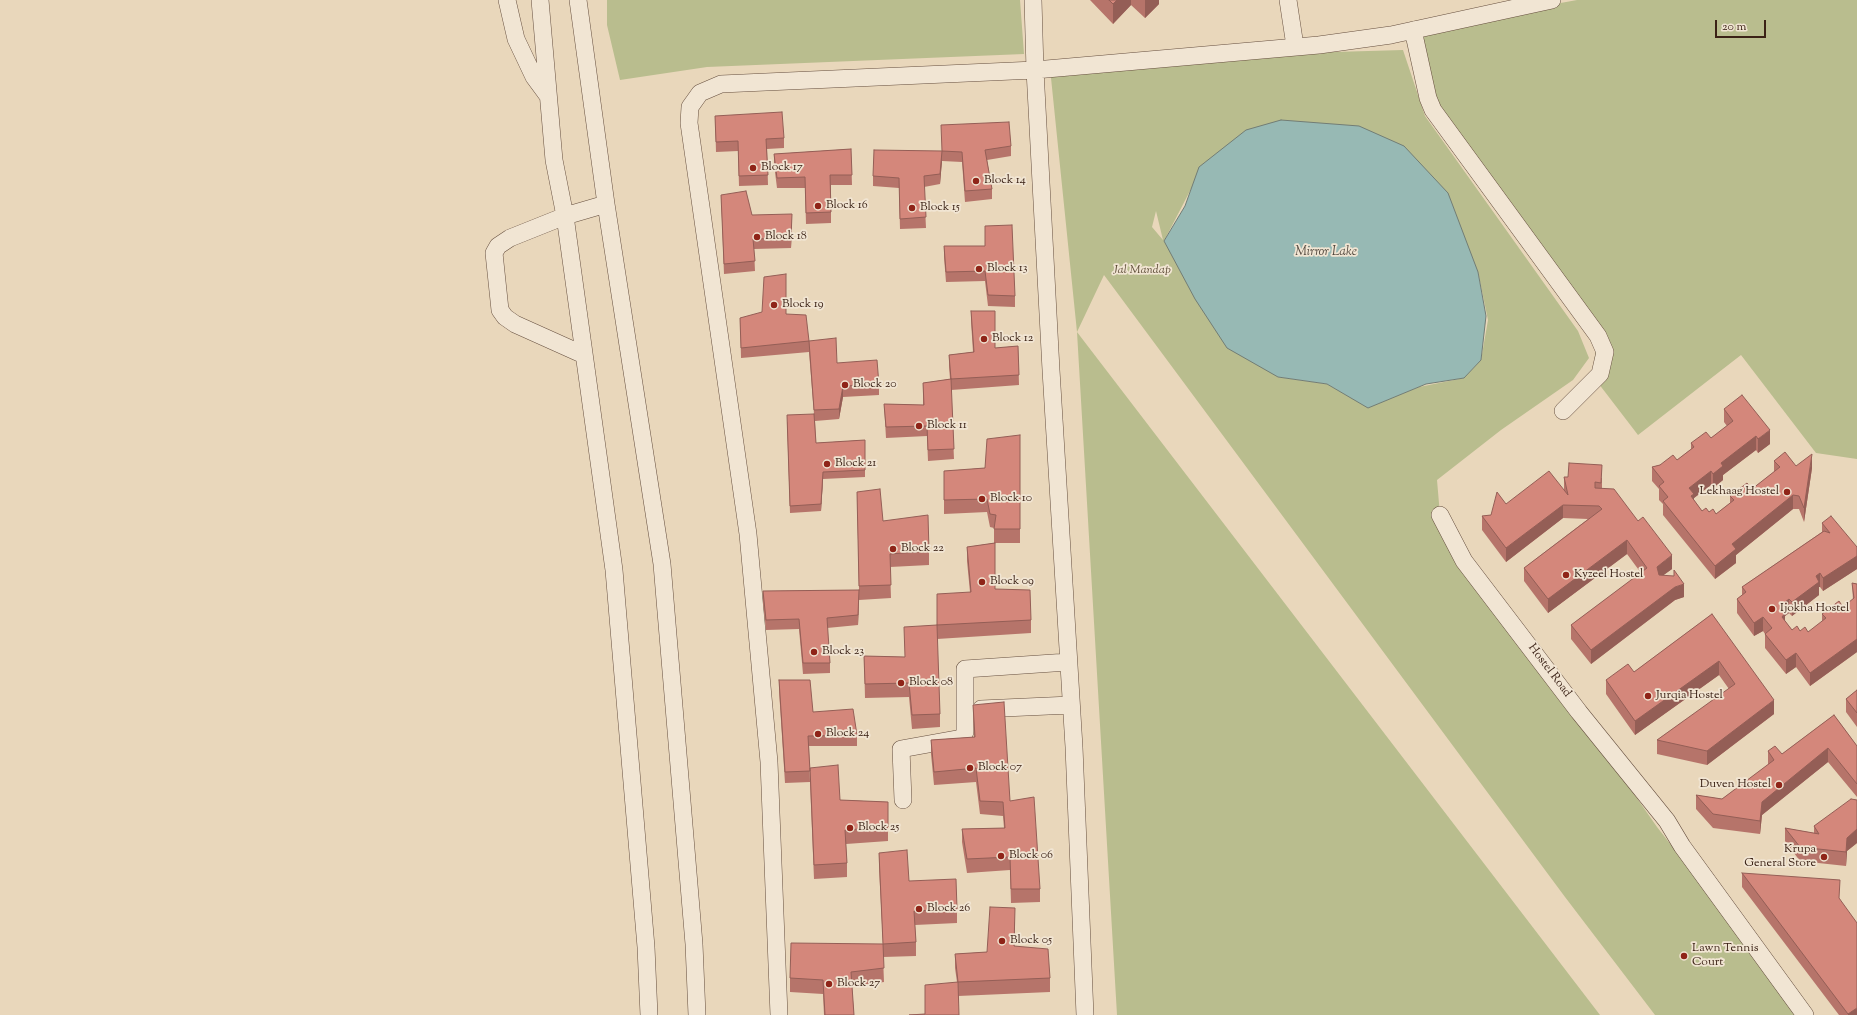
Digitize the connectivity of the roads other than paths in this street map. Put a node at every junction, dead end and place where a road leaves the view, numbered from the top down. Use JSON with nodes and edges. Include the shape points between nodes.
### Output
{"nodes":[{"id":1,"x":507,"y":0,"type":"edge"},
{"id":2,"x":540,"y":0,"type":"edge"},
{"id":3,"x":578,"y":0,"type":"edge"},
{"id":4,"x":1033,"y":0,"type":"edge"},
{"id":5,"x":1288,"y":0,"type":"edge"},
{"id":6,"x":1552,"y":0,"type":"edge"},
{"id":7,"x":1413,"y":30,"type":"junction"},
{"id":8,"x":1295,"y":46,"type":"junction"},
{"id":9,"x":1035,"y":70,"type":"junction"},
{"id":10,"x":548,"y":96,"type":"junction"},
{"id":11,"x":606,"y":204,"type":"junction"},
{"id":12,"x":565,"y":216,"type":"junction"},
{"id":13,"x":584,"y":355,"type":"junction"},
{"id":14,"x":1563,"y":411,"type":"dead end"},
{"id":15,"x":1440,"y":515,"type":"dead end"},
{"id":16,"x":1068,"y":662,"type":"junction"},
{"id":17,"x":1071,"y":706,"type":"junction"},
{"id":18,"x":965,"y":710,"type":"junction"},
{"id":19,"x":904,"y":800,"type":"dead end"},
{"id":20,"x":649,"y":1015,"type":"edge"},
{"id":21,"x":697,"y":1015,"type":"edge"},
{"id":22,"x":779,"y":1015,"type":"edge"},
{"id":23,"x":1085,"y":1015,"type":"edge"},
{"id":24,"x":1805,"y":1015,"type":"edge"}],
"edges":[{"from":1,"to":10,"type":"street","via":[[516,38],[534,77]]},
{"from":2,"to":10,"type":"street"},
{"from":3,"to":11,"type":"street"},
{"from":4,"to":9,"type":"street"},
{"from":5,"to":8,"type":"street"},
{"from":6,"to":7,"type":"street"},
{"from":7,"to":8,"type":"street","via":[[1319,45]]},
{"from":7,"to":14,"type":"street","via":[[1433,110],[1598,336],[1605,352],[1600,374]]},
{"from":8,"to":9,"type":"street"},
{"from":9,"to":16,"type":"street"},
{"from":9,"to":22,"type":"street","via":[[721,84],[700,93],[690,107],[689,122],[749,542],[769,762]]},
{"from":10,"to":12,"type":"street","via":[[554,160]]},
{"from":11,"to":12,"type":"street"},
{"from":11,"to":21,"type":"street","via":[[662,564],[694,936]]},
{"from":12,"to":13,"type":"street"},
{"from":12,"to":13,"type":"street","via":[[510,238],[498,246],[494,253],[500,310],[515,324]]},
{"from":13,"to":20,"type":"street","via":[[614,570],[645,923]]},
{"from":15,"to":24,"type":"street","name":"Hostel Road","via":[[1464,560],[1579,712],[1667,821],[1682,846]]},
{"from":16,"to":17,"type":"street"},
{"from":16,"to":18,"type":"street","via":[[965,670]]},
{"from":17,"to":18,"type":"street"},
{"from":17,"to":23,"type":"street"},
{"from":18,"to":19,"type":"street","via":[[962,738],[901,749]]}]}
